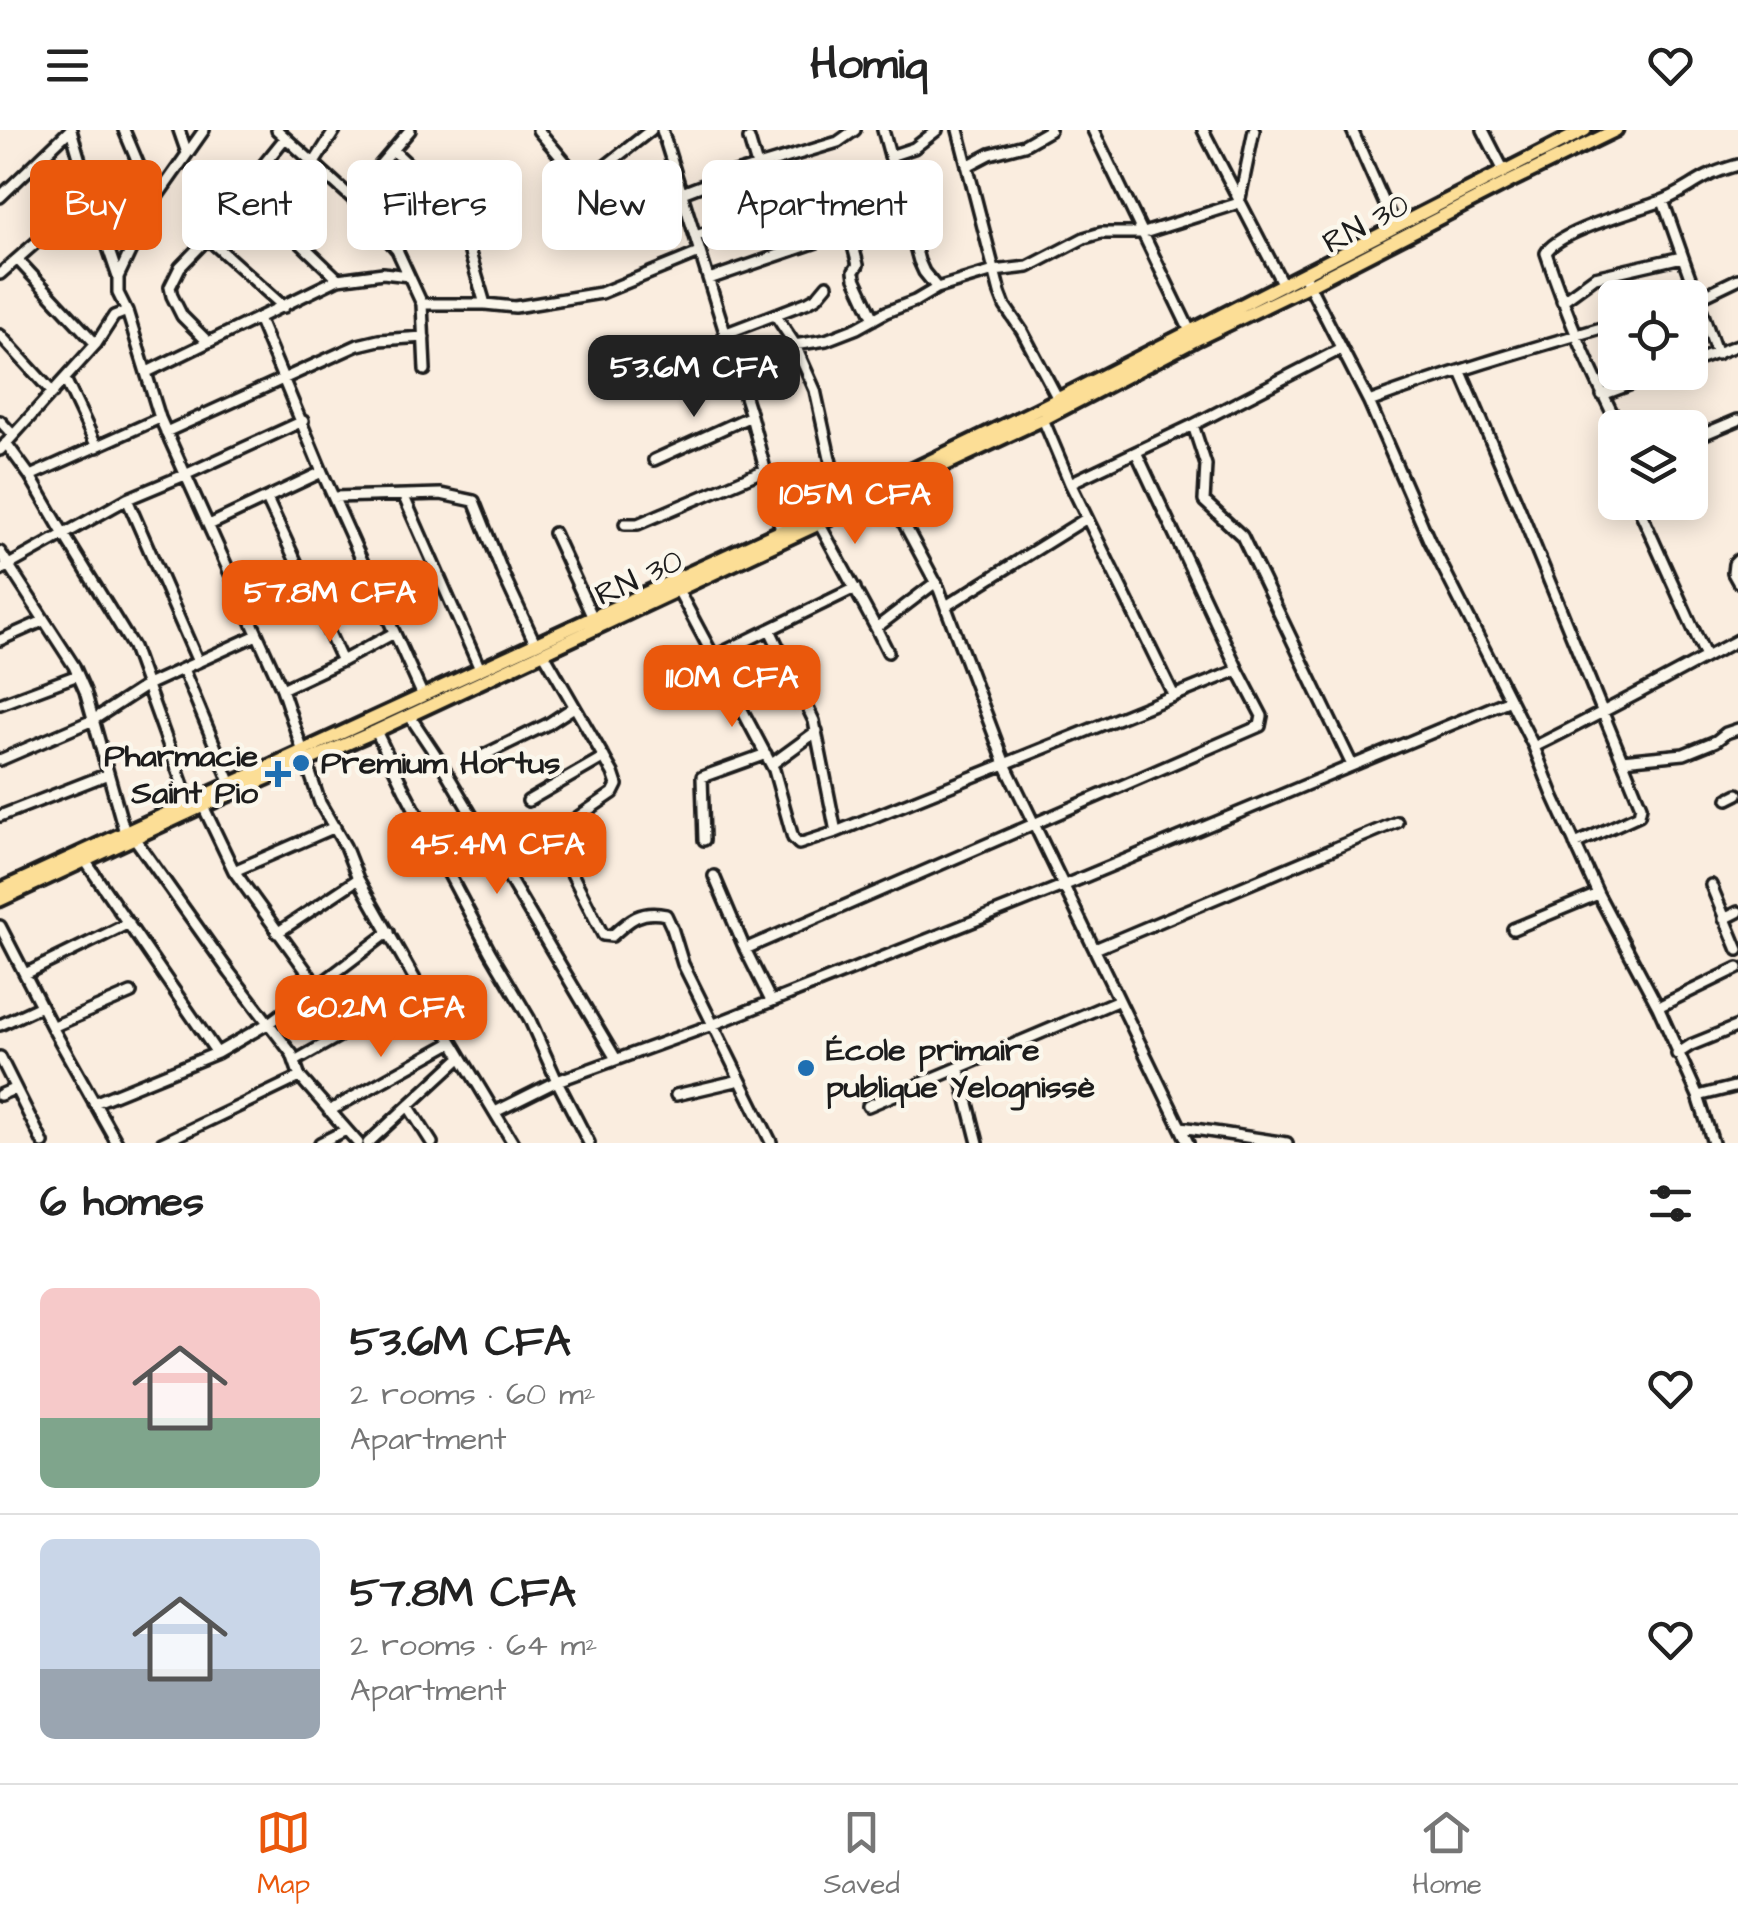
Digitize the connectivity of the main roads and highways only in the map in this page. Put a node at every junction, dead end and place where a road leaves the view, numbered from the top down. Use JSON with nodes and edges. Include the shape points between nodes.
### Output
{"nodes":[{"id":1,"x":1586,"y":130,"type":"edge"},
{"id":2,"x":1616,"y":130,"type":"edge"},
{"id":3,"x":1306,"y":280,"type":"junction"},
{"id":4,"x":539,"y":648,"type":"junction"},
{"id":5,"x":306,"y":755,"type":"junction"},
{"id":6,"x":130,"y":836,"type":"junction"},
{"id":7,"x":0,"y":890,"type":"edge"},
{"id":8,"x":0,"y":900,"type":"edge"}],
"edges":[{"from":1,"to":3,"type":"main road","number":"RN 30","via":[[1394,227]]},
{"from":2,"to":3,"type":"main road","name":"RN 30","number":"RN 30"},
{"from":3,"to":4,"type":"main road","name":"RN 30","number":"RN 30","via":[[1043,419]]},
{"from":3,"to":4,"type":"main road","number":"RN 30","via":[[1283,285],[840,504],[592,616]]},
{"from":4,"to":5,"type":"main road","number":"RN 30","via":[[480,669]]},
{"from":4,"to":5,"type":"main road","name":"RN 30","number":"RN 30","via":[[376,731]]},
{"from":5,"to":6,"type":"main road","name":"RN 30","number":"RN 30"},
{"from":5,"to":6,"type":"main road","number":"RN 30","via":[[189,802]]},
{"from":6,"to":7,"type":"main road","number":"RN 30"},
{"from":6,"to":8,"type":"main road","name":"RN 30","number":"RN 30"}]}
